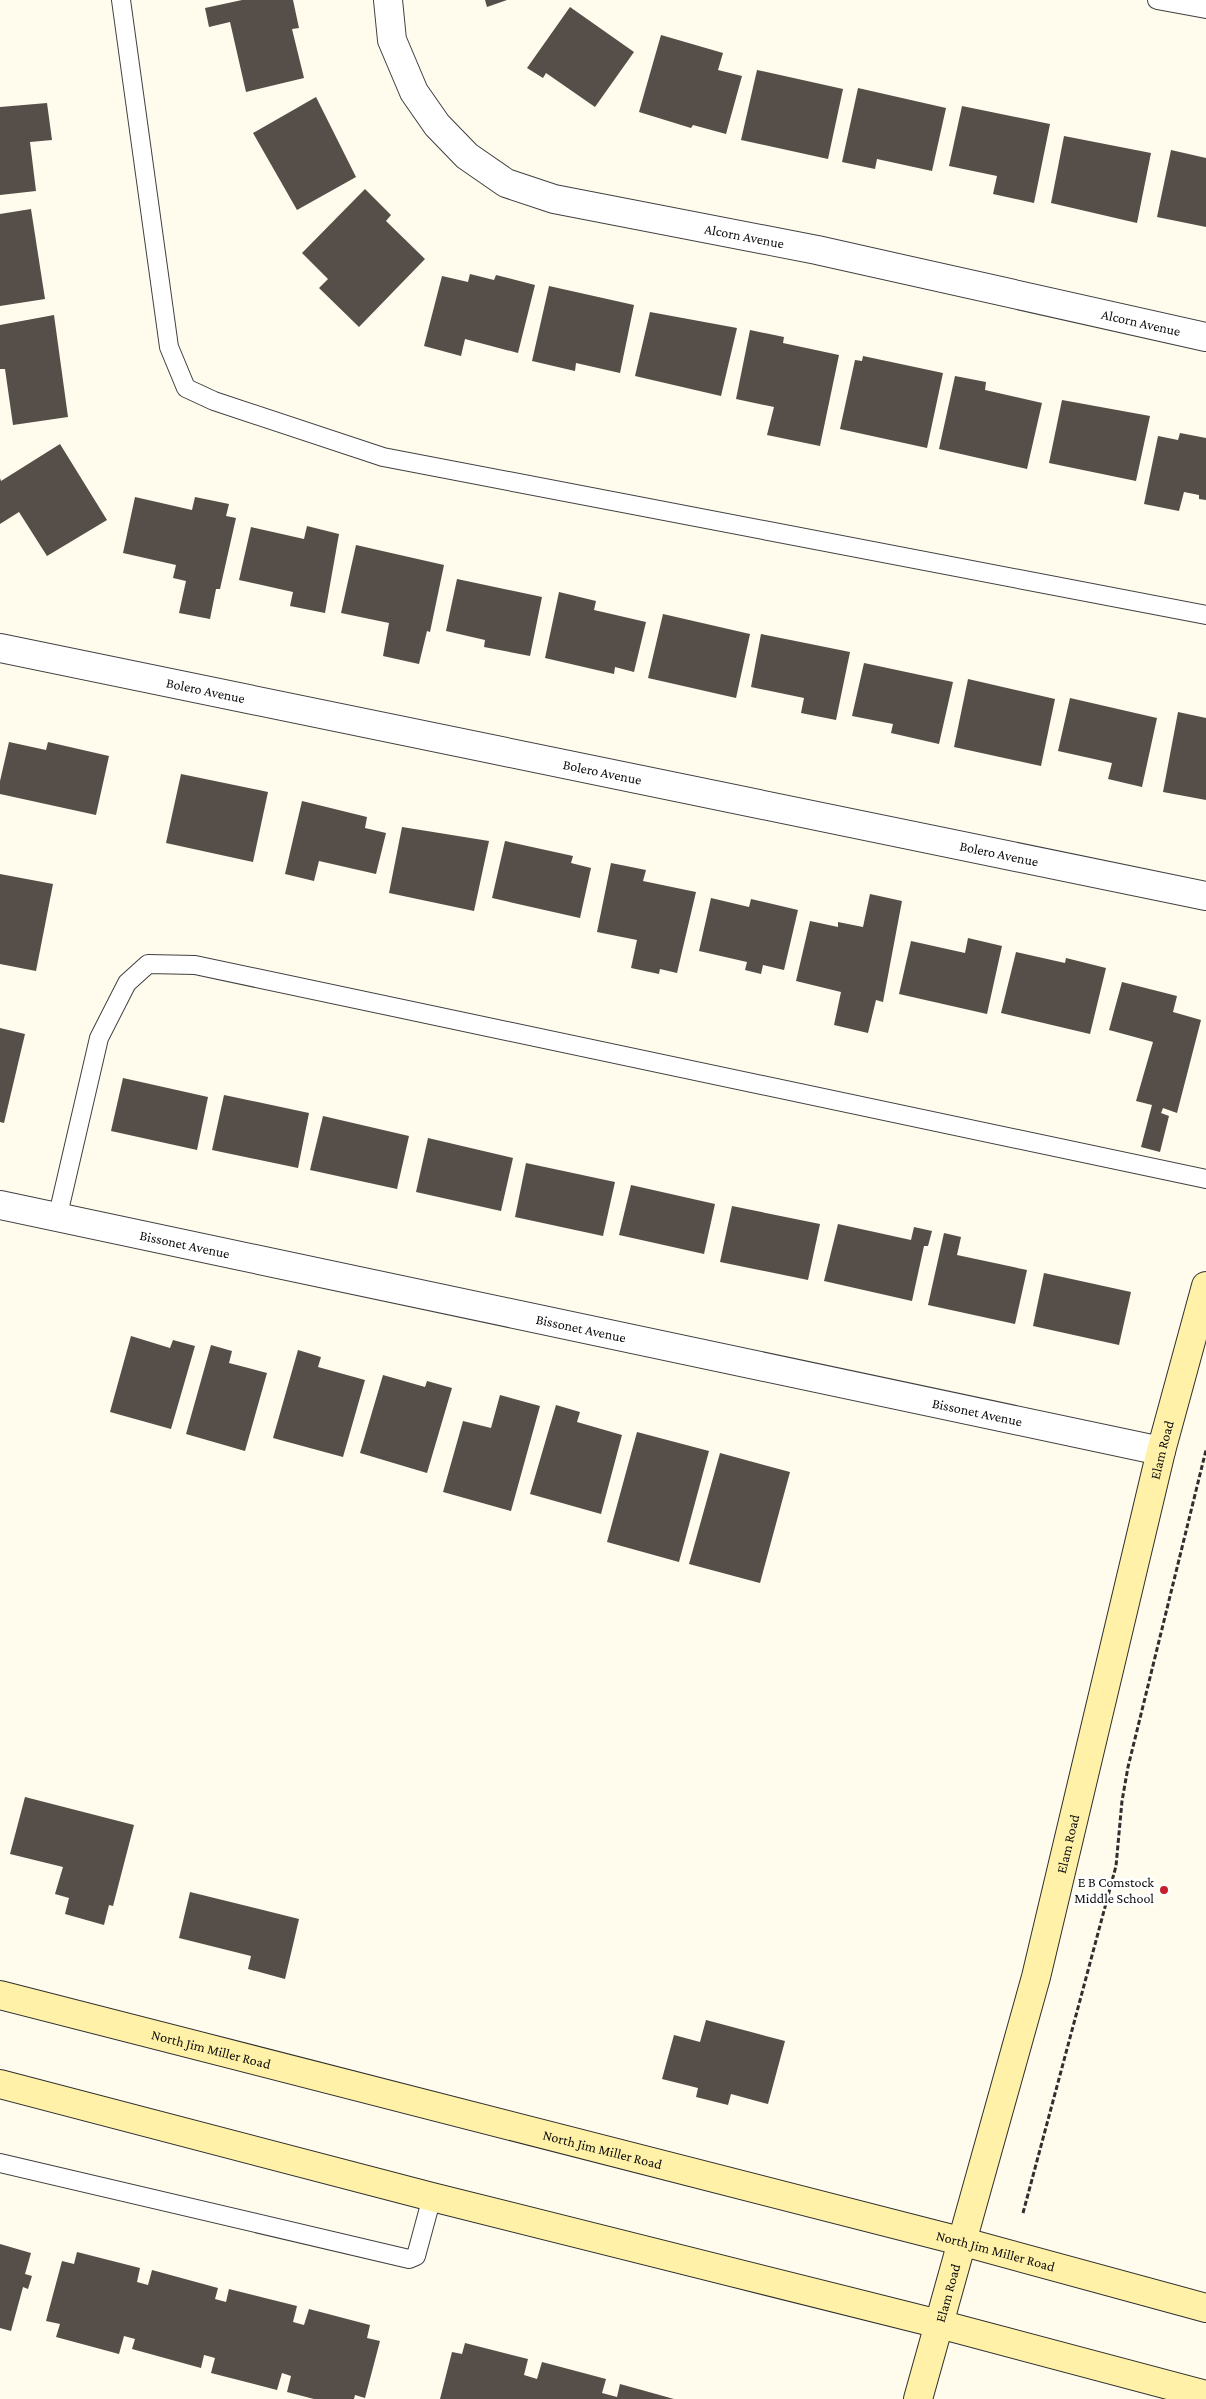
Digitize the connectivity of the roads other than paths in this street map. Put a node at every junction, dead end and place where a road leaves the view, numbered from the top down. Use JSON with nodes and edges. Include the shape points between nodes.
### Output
{"nodes":[{"id":1,"x":121,"y":0,"type":"edge"},
{"id":2,"x":388,"y":0,"type":"edge"},
{"id":3,"x":1156,"y":0,"type":"edge"},
{"id":4,"x":1206,"y":9,"type":"edge"},
{"id":5,"x":1206,"y":336,"type":"edge"},
{"id":6,"x":1206,"y":615,"type":"edge"},
{"id":7,"x":0,"y":648,"type":"edge"},
{"id":8,"x":1206,"y":896,"type":"edge"},
{"id":9,"x":1206,"y":1179,"type":"edge"},
{"id":10,"x":0,"y":1205,"type":"edge"},
{"id":11,"x":58,"y":1219,"type":"junction"},
{"id":12,"x":1206,"y":1286,"type":"edge"},
{"id":13,"x":1161,"y":1451,"type":"junction"},
{"id":14,"x":0,"y":1996,"type":"edge"},
{"id":15,"x":0,"y":2084,"type":"edge"},
{"id":16,"x":0,"y":2163,"type":"edge"},
{"id":17,"x":432,"y":2197,"type":"junction"},
{"id":18,"x":964,"y":2242,"type":"junction"},
{"id":19,"x":1206,"y":2308,"type":"edge"},
{"id":20,"x":939,"y":2324,"type":"junction"},
{"id":21,"x":1206,"y":2395,"type":"edge"},
{"id":22,"x":918,"y":2399,"type":"edge"}],
"edges":[{"from":1,"to":6,"type":"lane","via":[[169,347],[186,388],[214,401],[383,457]]},
{"from":2,"to":5,"type":"street","name":"Alcorn Avenue","via":[[392,40],[414,92],[437,125],[467,156],[506,183],[554,199],[817,250]]},
{"from":3,"to":4,"type":"lane"},
{"from":7,"to":8,"type":"street","name":"Bolero Avenue"},
{"from":9,"to":11,"type":"lane","via":[[194,965],[148,964],[127,983],[99,1038]]},
{"from":10,"to":11,"type":"street","name":"Bissonet Avenue"},
{"from":11,"to":13,"type":"street","name":"Bissonet Avenue"},
{"from":12,"to":13,"type":"main road","name":"Elam Road"},
{"from":13,"to":18,"type":"main road","name":"Elam Road","via":[[1036,1977]]},
{"from":14,"to":18,"type":"main road","name":"North Jim Miller Road"},
{"from":15,"to":17,"type":"main road"},
{"from":16,"to":17,"type":"lane","via":[[409,2259],[416,2256]]},
{"from":17,"to":20,"type":"main road"},
{"from":18,"to":19,"type":"main road","name":"North Jim Miller Road"},
{"from":18,"to":20,"type":"main road","name":"Elam Road"},
{"from":20,"to":21,"type":"main road"},
{"from":20,"to":22,"type":"main road","name":"Elam Road"}]}
